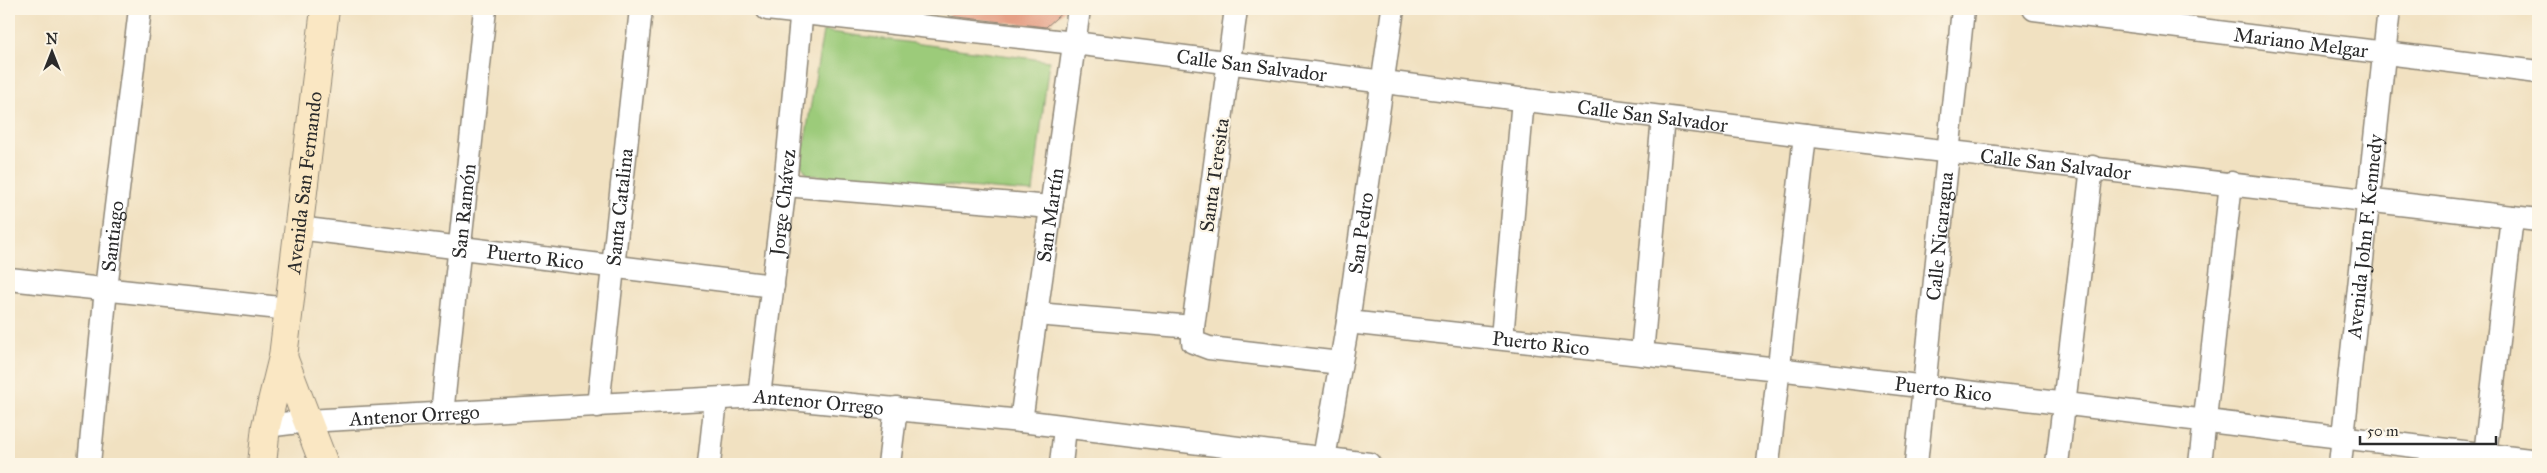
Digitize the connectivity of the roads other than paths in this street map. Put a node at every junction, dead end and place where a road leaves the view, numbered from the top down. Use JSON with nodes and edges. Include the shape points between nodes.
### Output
{"nodes":[{"id":1,"x":140,"y":9,"type":"edge"},
{"id":2,"x":325,"y":9,"type":"edge"},
{"id":3,"x":485,"y":9,"type":"edge"},
{"id":4,"x":641,"y":9,"type":"edge"},
{"id":5,"x":767,"y":9,"type":"edge"},
{"id":6,"x":1079,"y":9,"type":"edge"},
{"id":7,"x":1236,"y":9,"type":"edge"},
{"id":8,"x":1393,"y":9,"type":"edge"},
{"id":9,"x":1963,"y":9,"type":"edge"},
{"id":10,"x":2034,"y":9,"type":"edge"},
{"id":11,"x":2389,"y":9,"type":"edge"},
{"id":12,"x":802,"y":11,"type":"edge"},
{"id":13,"x":936,"y":18,"type":"edge"},
{"id":14,"x":1074,"y":43,"type":"junction"},
{"id":15,"x":2384,"y":53,"type":"junction"},
{"id":16,"x":1229,"y":63,"type":"junction"},
{"id":17,"x":2538,"y":72,"type":"edge"},
{"id":18,"x":1383,"y":82,"type":"junction"},
{"id":19,"x":1523,"y":99,"type":"junction"},
{"id":20,"x":1663,"y":117,"type":"junction"},
{"id":21,"x":1805,"y":135,"type":"junction"},
{"id":22,"x":1947,"y":152,"type":"junction"},
{"id":23,"x":2092,"y":167,"type":"junction"},
{"id":24,"x":2230,"y":183,"type":"junction"},
{"id":25,"x":785,"y":185,"type":"junction"},
{"id":26,"x":2369,"y":200,"type":"junction"},
{"id":27,"x":1051,"y":207,"type":"junction"},
{"id":28,"x":2512,"y":217,"type":"junction"},
{"id":29,"x":2538,"y":220,"type":"edge"},
{"id":30,"x":298,"y":228,"type":"junction"},
{"id":31,"x":460,"y":247,"type":"junction"},
{"id":32,"x":614,"y":268,"type":"junction"},
{"id":33,"x":9,"y":279,"type":"edge"},
{"id":34,"x":772,"y":286,"type":"junction"},
{"id":35,"x":106,"y":289,"type":"junction"},
{"id":36,"x":289,"y":309,"type":"junction"},
{"id":37,"x":1036,"y":314,"type":"junction"},
{"id":38,"x":1348,"y":322,"type":"junction"},
{"id":39,"x":1193,"y":334,"type":"junction"},
{"id":40,"x":1502,"y":338,"type":"junction"},
{"id":41,"x":1642,"y":354,"type":"junction"},
{"id":42,"x":283,"y":357,"type":"junction"},
{"id":43,"x":1340,"y":363,"type":"junction"},
{"id":44,"x":1778,"y":369,"type":"junction"},
{"id":45,"x":1926,"y":388,"type":"junction"},
{"id":46,"x":759,"y":396,"type":"junction"},
{"id":47,"x":716,"y":400,"type":"junction"},
{"id":48,"x":2063,"y":404,"type":"junction"},
{"id":49,"x":598,"y":406,"type":"junction"},
{"id":50,"x":896,"y":408,"type":"junction"},
{"id":51,"x":442,"y":414,"type":"junction"},
{"id":52,"x":2205,"y":420,"type":"junction"},
{"id":53,"x":307,"y":421,"type":"junction"},
{"id":54,"x":1021,"y":421,"type":"junction"},
{"id":55,"x":266,"y":426,"type":"junction"},
{"id":56,"x":1065,"y":428,"type":"junction"},
{"id":57,"x":2343,"y":436,"type":"junction"},
{"id":58,"x":1246,"y":457,"type":"edge"},
{"id":59,"x":1324,"y":458,"type":"junction"},
{"id":60,"x":2485,"y":459,"type":"edge"},
{"id":61,"x":2538,"y":461,"type":"edge"},
{"id":62,"x":89,"y":464,"type":"edge"},
{"id":63,"x":262,"y":464,"type":"edge"},
{"id":64,"x":324,"y":464,"type":"edge"},
{"id":65,"x":709,"y":464,"type":"edge"},
{"id":66,"x":889,"y":464,"type":"edge"},
{"id":67,"x":1061,"y":464,"type":"edge"},
{"id":68,"x":1369,"y":464,"type":"edge"},
{"id":69,"x":1768,"y":464,"type":"edge"},
{"id":70,"x":1916,"y":464,"type":"edge"},
{"id":71,"x":2057,"y":464,"type":"edge"},
{"id":72,"x":2200,"y":464,"type":"edge"},
{"id":73,"x":2340,"y":464,"type":"edge"}],
"edges":[{"from":1,"to":35,"type":"street","name":"Santiago"},
{"from":2,"to":30,"type":"street","name":"Avenida San Fernando"},
{"from":3,"to":31,"type":"street","name":"San Ramón"},
{"from":4,"to":32,"type":"street","name":"Santa Catalina"},
{"from":5,"to":12,"type":"street","name":"Calle San Salvador"},
{"from":6,"to":14,"type":"street","name":"San Martín"},
{"from":7,"to":16,"type":"street","name":"Santa Teresita"},
{"from":8,"to":18,"type":"street","name":"San Pedro"},
{"from":9,"to":22,"type":"street","name":"Calle Nicaragua"},
{"from":10,"to":15,"type":"street","name":"Mariano Melgar"},
{"from":11,"to":15,"type":"street","name":"Avenida John F. Kennedy"},
{"from":12,"to":13,"type":"street","name":"Calle San Salvador"},
{"from":12,"to":25,"type":"street","name":"Jorge Chávez"},
{"from":13,"to":14,"type":"street","name":"Calle San Salvador"},
{"from":14,"to":16,"type":"street","name":"Calle San Salvador"},
{"from":14,"to":27,"type":"street","name":"San Martín"},
{"from":15,"to":17,"type":"street","name":"Mariano Melgar"},
{"from":15,"to":26,"type":"street","name":"Avenida John F. Kennedy"},
{"from":16,"to":18,"type":"street","name":"Calle San Salvador"},
{"from":16,"to":39,"type":"street","name":"Santa Teresita"},
{"from":18,"to":19,"type":"street","name":"Calle San Salvador"},
{"from":18,"to":38,"type":"street","name":"San Pedro"},
{"from":19,"to":20,"type":"street","name":"Calle San Salvador"},
{"from":19,"to":40,"type":"street"},
{"from":20,"to":21,"type":"street","name":"Calle San Salvador"},
{"from":20,"to":41,"type":"street"},
{"from":21,"to":22,"type":"street","name":"Calle San Salvador"},
{"from":21,"to":44,"type":"street"},
{"from":22,"to":23,"type":"street","name":"Calle San Salvador"},
{"from":22,"to":45,"type":"street","name":"Calle Nicaragua"},
{"from":23,"to":24,"type":"street","name":"Calle San Salvador"},
{"from":23,"to":48,"type":"street"},
{"from":24,"to":26,"type":"street","name":"Calle San Salvador"},
{"from":24,"to":52,"type":"street"},
{"from":25,"to":27,"type":"street"},
{"from":25,"to":34,"type":"street","name":"Jorge Chávez"},
{"from":26,"to":28,"type":"street","name":"Calle San Salvador"},
{"from":26,"to":57,"type":"street","name":"Avenida John F. Kennedy"},
{"from":27,"to":37,"type":"street","name":"San Martín"},
{"from":28,"to":29,"type":"street","name":"Calle San Salvador"},
{"from":28,"to":60,"type":"street"},
{"from":30,"to":31,"type":"street","name":"Puerto Rico"},
{"from":30,"to":36,"type":"street","name":"Avenida San Fernando"},
{"from":31,"to":32,"type":"street","name":"Puerto Rico"},
{"from":31,"to":51,"type":"street","name":"San Ramón"},
{"from":32,"to":34,"type":"street","name":"Puerto Rico"},
{"from":32,"to":49,"type":"street","name":"Santa Catalina"},
{"from":33,"to":35,"type":"street"},
{"from":34,"to":46,"type":"street","name":"Jorge Chávez"},
{"from":35,"to":36,"type":"street"},
{"from":35,"to":62,"type":"street","name":"Santiago"},
{"from":36,"to":42,"type":"street","name":"Avenida San Fernando"},
{"from":37,"to":39,"type":"street"},
{"from":37,"to":54,"type":"street","name":"San Martín"},
{"from":38,"to":40,"type":"street","name":"Puerto Rico"},
{"from":38,"to":43,"type":"street","name":"San Pedro"},
{"from":39,"to":43,"type":"street","via":[[1209,348]]},
{"from":40,"to":41,"type":"street","name":"Puerto Rico"},
{"from":41,"to":44,"type":"street","name":"Puerto Rico"},
{"from":42,"to":53,"type":"street"},
{"from":42,"to":55,"type":"street","name":"Avenida San Fernando"},
{"from":43,"to":59,"type":"street","name":"San Pedro"},
{"from":44,"to":45,"type":"street","name":"Puerto Rico"},
{"from":44,"to":69,"type":"street"},
{"from":45,"to":48,"type":"street","name":"Puerto Rico"},
{"from":45,"to":70,"type":"street","name":"Calle Nicaragua"},
{"from":46,"to":47,"type":"street","name":"Antenor Orrego"},
{"from":46,"to":50,"type":"street","name":"Antenor Orrego"},
{"from":47,"to":49,"type":"street","name":"Antenor Orrego"},
{"from":47,"to":65,"type":"street"},
{"from":48,"to":52,"type":"street","name":"Puerto Rico"},
{"from":48,"to":71,"type":"street"},
{"from":49,"to":51,"type":"street","name":"Antenor Orrego"},
{"from":50,"to":54,"type":"street","name":"Antenor Orrego"},
{"from":50,"to":66,"type":"street"},
{"from":51,"to":53,"type":"street","name":"Antenor Orrego"},
{"from":52,"to":57,"type":"street","name":"Puerto Rico"},
{"from":52,"to":72,"type":"street"},
{"from":53,"to":55,"type":"street","name":"Antenor Orrego"},
{"from":53,"to":64,"type":"street"},
{"from":54,"to":56,"type":"street","name":"Antenor Orrego"},
{"from":55,"to":63,"type":"street","name":"Avenida San Fernando"},
{"from":56,"to":58,"type":"street","name":"Antenor Orrego"},
{"from":56,"to":67,"type":"street"},
{"from":57,"to":60,"type":"street","name":"Puerto Rico"},
{"from":57,"to":73,"type":"street","name":"Avenida John F. Kennedy"},
{"from":58,"to":59,"type":"street","name":"Antenor Orrego"},
{"from":59,"to":68,"type":"street","name":"Antenor Orrego"},
{"from":60,"to":61,"type":"street","name":"Puerto Rico"}]}
